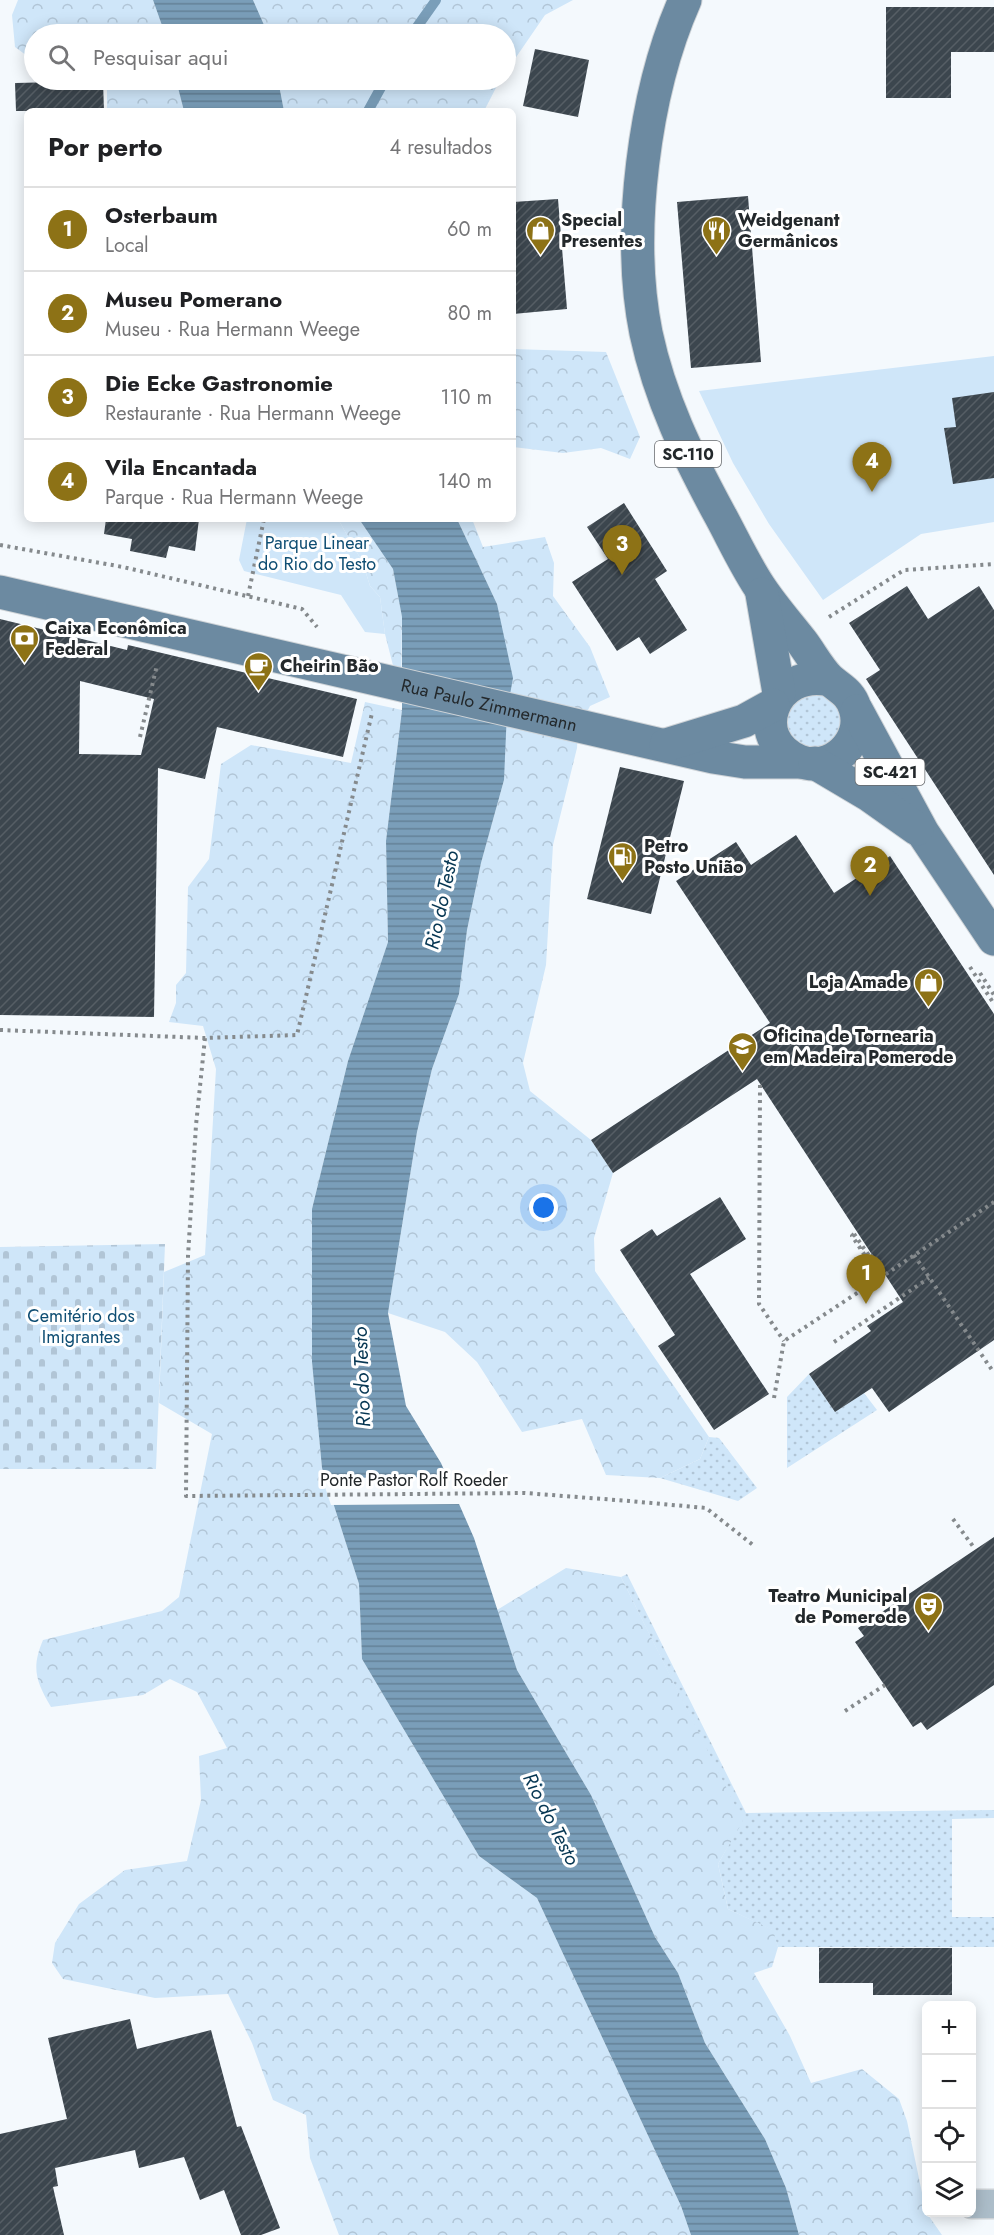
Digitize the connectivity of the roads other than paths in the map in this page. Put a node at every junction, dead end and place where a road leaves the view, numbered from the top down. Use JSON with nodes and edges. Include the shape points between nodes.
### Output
{"nodes":[{"id":1,"x":685,"y":0,"type":"edge"},
{"id":2,"x":761,"y":589,"type":"junction"},
{"id":3,"x":0,"y":592,"type":"edge"},
{"id":4,"x":830,"y":680,"type":"junction"},
{"id":5,"x":776,"y":699,"type":"junction"},
{"id":6,"x":856,"y":711,"type":"junction"},
{"id":7,"x":664,"y":746,"type":"junction"},
{"id":8,"x":808,"y":763,"type":"junction"},
{"id":9,"x":923,"y":833,"type":"junction"},
{"id":10,"x":977,"y":953,"type":"edge"},
{"id":11,"x":976,"y":2204,"type":"edge"},
{"id":12,"x":994,"y":2204,"type":"edge"}],
"edges":[{"from":1,"to":2,"type":"main road","number":"SC-110","via":[[664,60],[649,122],[640,190],[642,308],[655,369],[673,424]]},
{"from":2,"to":4,"type":"main road","number":"SC-110"},
{"from":2,"to":5,"type":"main road","number":"SC-110"},
{"from":3,"to":7,"type":"main road","name":"Rua Paulo Zimmermann"},
{"from":4,"to":5,"type":"main road","via":[[803,679],[790,684]]},
{"from":4,"to":6,"type":"main road","via":[[852,698]]},
{"from":5,"to":7,"type":"main road","via":[[744,721]]},
{"from":5,"to":8,"type":"main road","via":[[770,719],[775,739],[788,755]]},
{"from":6,"to":8,"type":"main road","via":[[854,736],[848,747],[828,762]]},
{"from":6,"to":9,"type":"main road","number":"SC-421"},
{"from":7,"to":8,"type":"main road","name":"Rua Paulo Zimmermann","via":[[745,762]]},
{"from":8,"to":9,"type":"main road","number":"SC-421","via":[[869,795]]},
{"from":9,"to":10,"type":"main road","number":"SC-421"},
{"from":11,"to":12,"type":"street"}]}
